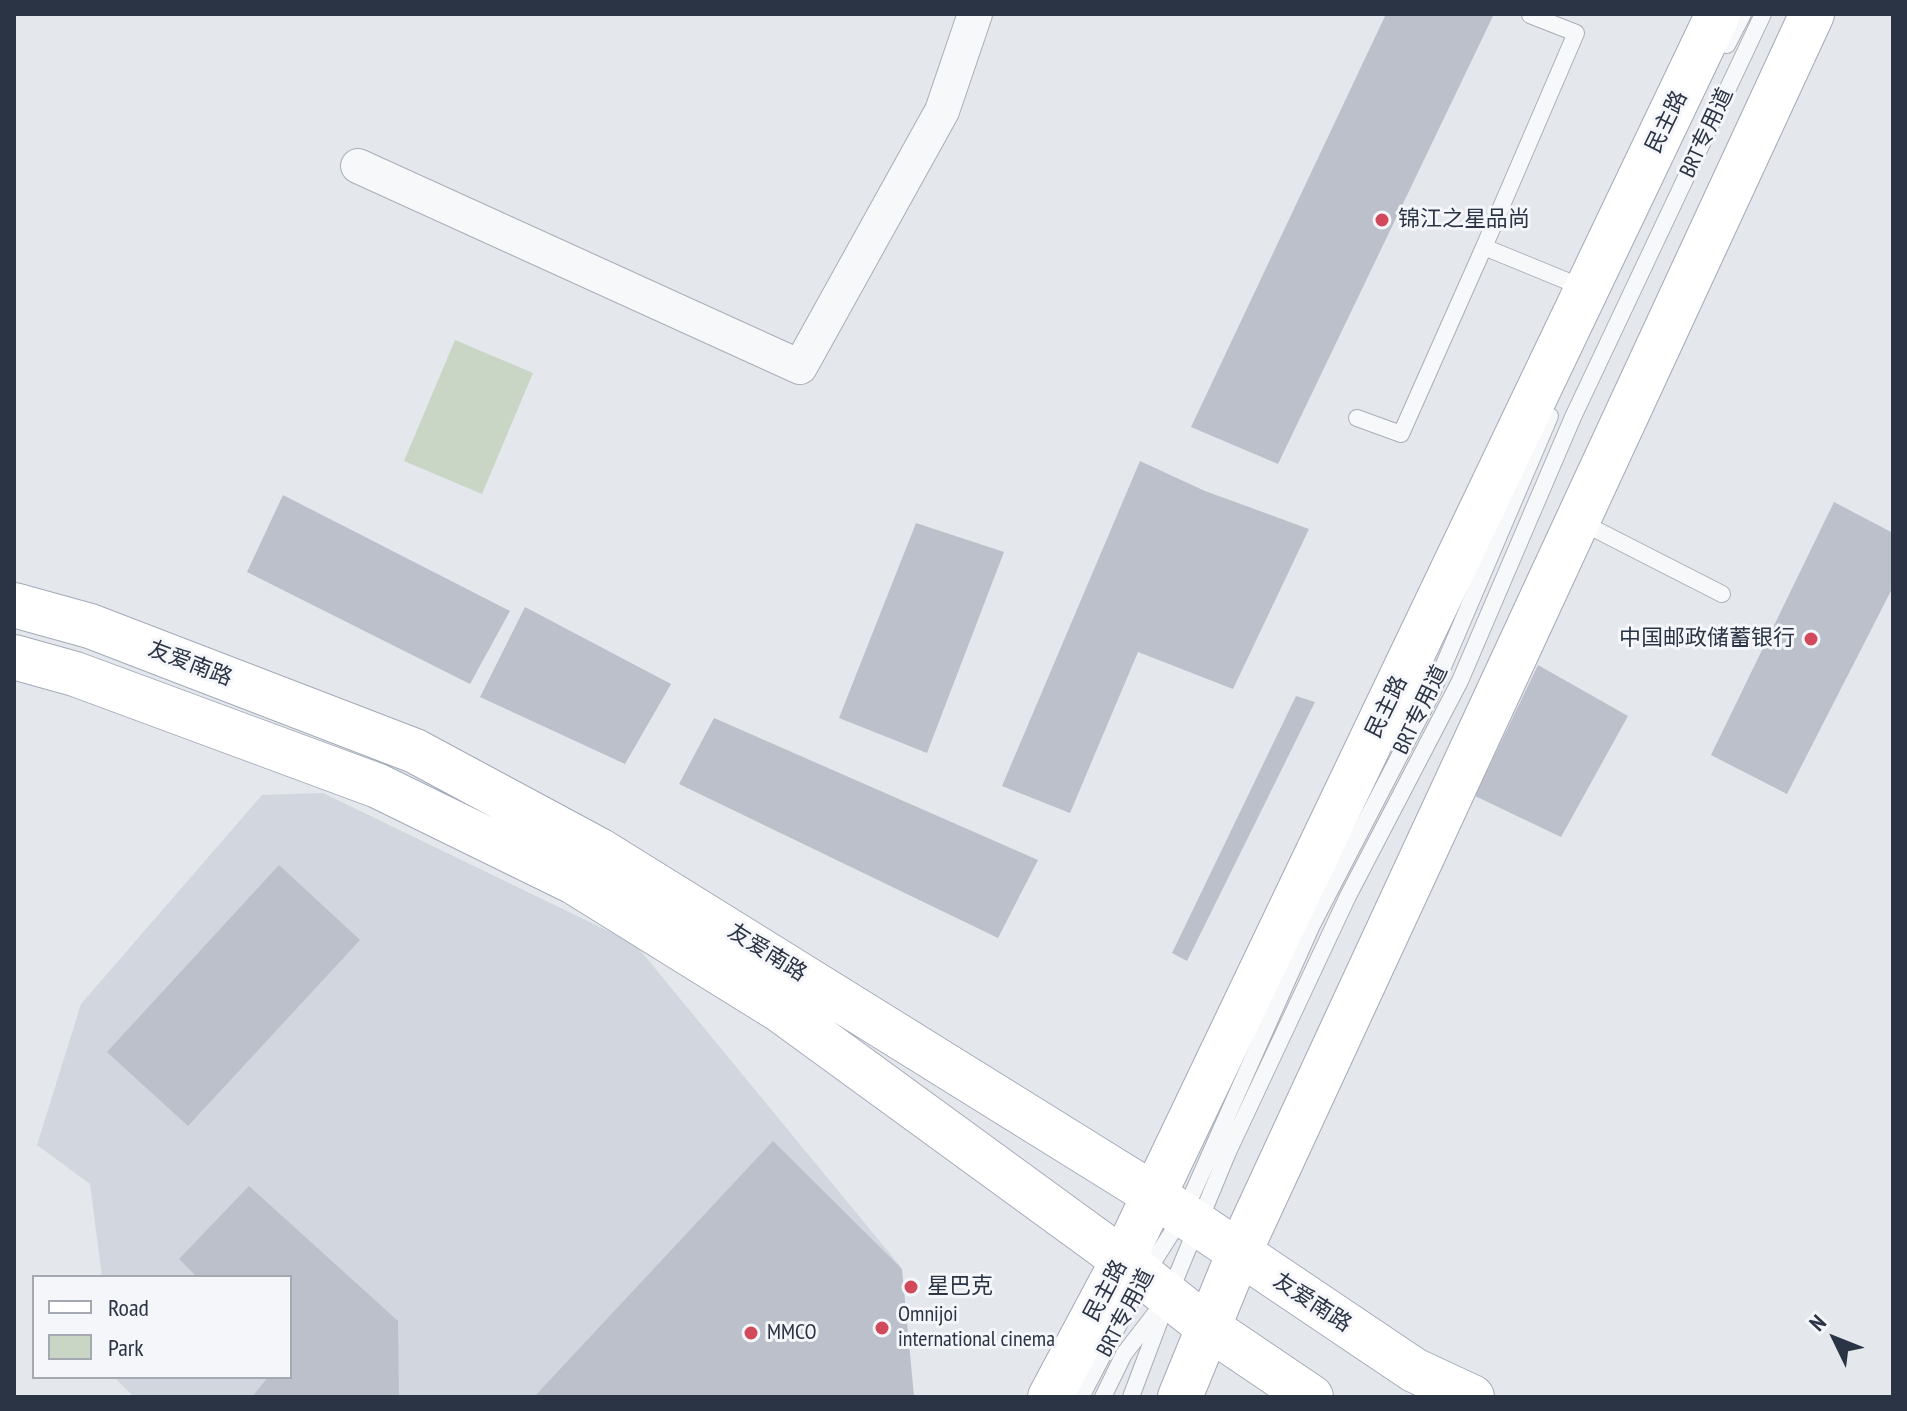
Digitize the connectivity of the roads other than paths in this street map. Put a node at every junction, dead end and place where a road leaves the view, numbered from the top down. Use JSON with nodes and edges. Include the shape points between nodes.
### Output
{"nodes":[{"id":1,"x":975,"y":14,"type":"edge"},
{"id":2,"x":1718,"y":14,"type":"edge"},
{"id":3,"x":1743,"y":14,"type":"edge"},
{"id":4,"x":1763,"y":14,"type":"edge"},
{"id":5,"x":1812,"y":14,"type":"edge"},
{"id":6,"x":1530,"y":15,"type":"edge"},
{"id":7,"x":1717,"y":65,"type":"dead end"},
{"id":8,"x":358,"y":166,"type":"dead end"},
{"id":9,"x":1484,"y":247,"type":"junction"},
{"id":10,"x":1587,"y":289,"type":"junction"},
{"id":11,"x":1554,"y":406,"type":"dead end"},
{"id":12,"x":1357,"y":418,"type":"dead end"},
{"id":13,"x":1578,"y":520,"type":"junction"},
{"id":14,"x":1722,"y":594,"type":"dead end"},
{"id":15,"x":14,"y":605,"type":"edge"},
{"id":16,"x":14,"y":657,"type":"edge"},
{"id":17,"x":1178,"y":1212,"type":"junction"},
{"id":18,"x":1238,"y":1255,"type":"junction"},
{"id":19,"x":1145,"y":1279,"type":"junction"},
{"id":20,"x":1209,"y":1328,"type":"junction"},
{"id":21,"x":1050,"y":1397,"type":"edge"},
{"id":22,"x":1081,"y":1397,"type":"edge"},
{"id":23,"x":1103,"y":1397,"type":"edge"},
{"id":24,"x":1131,"y":1397,"type":"edge"},
{"id":25,"x":1180,"y":1397,"type":"edge"},
{"id":26,"x":1311,"y":1397,"type":"edge"},
{"id":27,"x":1472,"y":1397,"type":"edge"}],
"edges":[{"from":1,"to":8,"type":"street","via":[[942,111],[800,367]]},
{"from":2,"to":10,"type":"main road","name":"民主路"},
{"from":3,"to":7,"type":"lane","name":"BRT专用道"},
{"from":4,"to":17,"type":"lane","name":"BRT专用道","via":[[1573,417],[1460,681],[1348,896],[1228,1152]]},
{"from":5,"to":13,"type":"main road"},
{"from":6,"to":9,"type":"lane","via":[[1576,33]]},
{"from":9,"to":10,"type":"lane"},
{"from":9,"to":12,"type":"lane","via":[[1401,434]]},
{"from":10,"to":17,"type":"main road","name":"民主路"},
{"from":11,"to":17,"type":"lane","name":"BRT专用道","via":[[1431,695],[1312,925]]},
{"from":13,"to":14,"type":"lane"},
{"from":13,"to":18,"type":"main road"},
{"from":15,"to":17,"type":"main road","name":"友爱南路","via":[[90,626],[415,751],[599,850]]},
{"from":16,"to":19,"type":"main road","name":"友爱南路","via":[[75,674],[378,786],[574,882],[780,1010]]},
{"from":17,"to":18,"type":"main road","name":"友爱南路"},
{"from":17,"to":19,"type":"main road","name":"民主路"},
{"from":17,"to":19,"type":"lane","name":"BRT专用道"},
{"from":18,"to":20,"type":"main road"},
{"from":18,"to":27,"type":"main road","name":"友爱南路","via":[[1414,1370]]},
{"from":19,"to":20,"type":"main road","name":"友爱南路"},
{"from":19,"to":21,"type":"main road","name":"民主路"},
{"from":19,"to":22,"type":"lane","name":"BRT专用道"},
{"from":19,"to":23,"type":"lane","name":"BRT专用道","via":[[1124,1354]]},
{"from":19,"to":24,"type":"lane","name":"BRT专用道"},
{"from":20,"to":25,"type":"main road"},
{"from":20,"to":26,"type":"main road","name":"友爱南路"}]}
